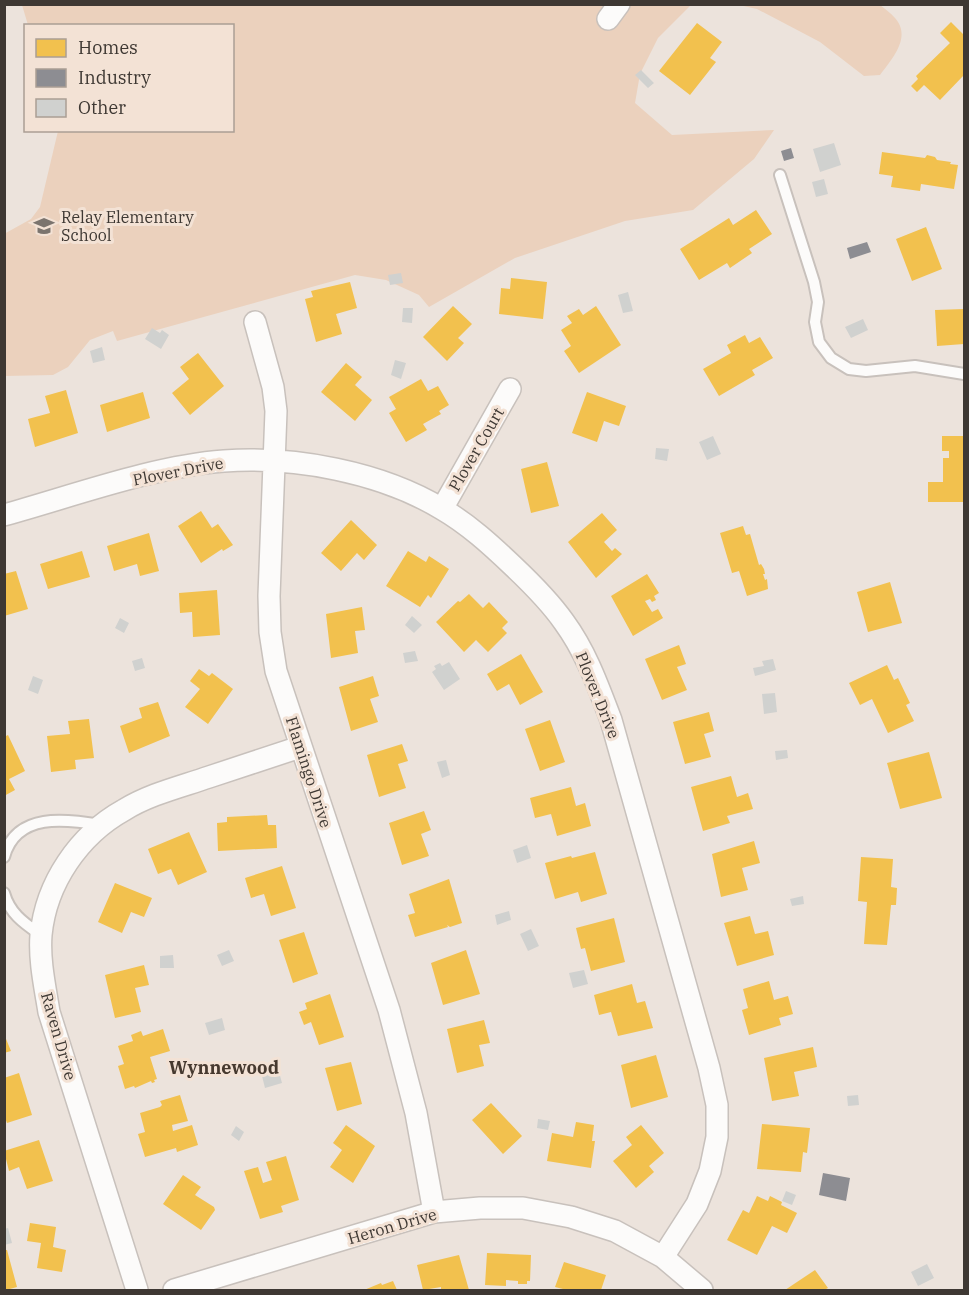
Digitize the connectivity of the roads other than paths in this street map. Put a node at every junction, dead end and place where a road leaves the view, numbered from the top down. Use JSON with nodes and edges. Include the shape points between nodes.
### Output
{"nodes":[{"id":1,"x":780,"y":175,"type":"dead end"},
{"id":2,"x":255,"y":321,"type":"dead end"},
{"id":3,"x":964,"y":374,"type":"edge"},
{"id":4,"x":510,"y":389,"type":"dead end"},
{"id":5,"x":276,"y":460,"type":"junction"},
{"id":6,"x":442,"y":509,"type":"junction"},
{"id":7,"x":4,"y":515,"type":"edge"},
{"id":8,"x":300,"y":747,"type":"junction"},
{"id":9,"x":101,"y":825,"type":"junction"},
{"id":10,"x":4,"y":857,"type":"edge"},
{"id":11,"x":4,"y":893,"type":"edge"},
{"id":12,"x":41,"y":935,"type":"junction"},
{"id":13,"x":434,"y":1212,"type":"junction"},
{"id":14,"x":663,"y":1257,"type":"junction"},
{"id":15,"x":137,"y":1290,"type":"edge"},
{"id":16,"x":174,"y":1290,"type":"edge"},
{"id":17,"x":702,"y":1290,"type":"edge"}],
"edges":[{"from":1,"to":3,"type":"lane","via":[[814,282],[819,342],[831,358],[849,369],[915,366]]},
{"from":2,"to":5,"type":"street","name":"Flamingo Drive","via":[[273,387]]},
{"from":4,"to":6,"type":"street","name":"Plover Court"},
{"from":5,"to":6,"type":"street","name":"Plover Drive","via":[[341,471],[396,486]]},
{"from":5,"to":7,"type":"street","name":"Plover Drive","via":[[223,461],[177,468]]},
{"from":5,"to":8,"type":"street","name":"Flamingo Drive","via":[[270,632],[276,671]]},
{"from":6,"to":14,"type":"street","name":"Plover Drive","via":[[485,540],[529,581],[564,622],[590,665],[611,720],[717,1105],[717,1137],[710,1171],[698,1204]]},
{"from":8,"to":9,"type":"street","name":"Raven Drive","via":[[151,796]]},
{"from":8,"to":13,"type":"street","name":"Flamingo Drive","via":[[389,1010],[416,1113]]},
{"from":9,"to":10,"type":"lane","via":[[70,819],[34,824],[8,846]]},
{"from":9,"to":12,"type":"street","name":"Raven Drive","via":[[60,872],[47,903]]},
{"from":11,"to":12,"type":"lane","via":[[17,918]]},
{"from":12,"to":15,"type":"street","name":"Raven Drive","via":[[49,1012]]},
{"from":13,"to":14,"type":"street","name":"Heron Drive","via":[[523,1208],[571,1217],[615,1231]]},
{"from":13,"to":16,"type":"street","name":"Heron Drive"},
{"from":14,"to":17,"type":"street","name":"Heron Drive"}]}
